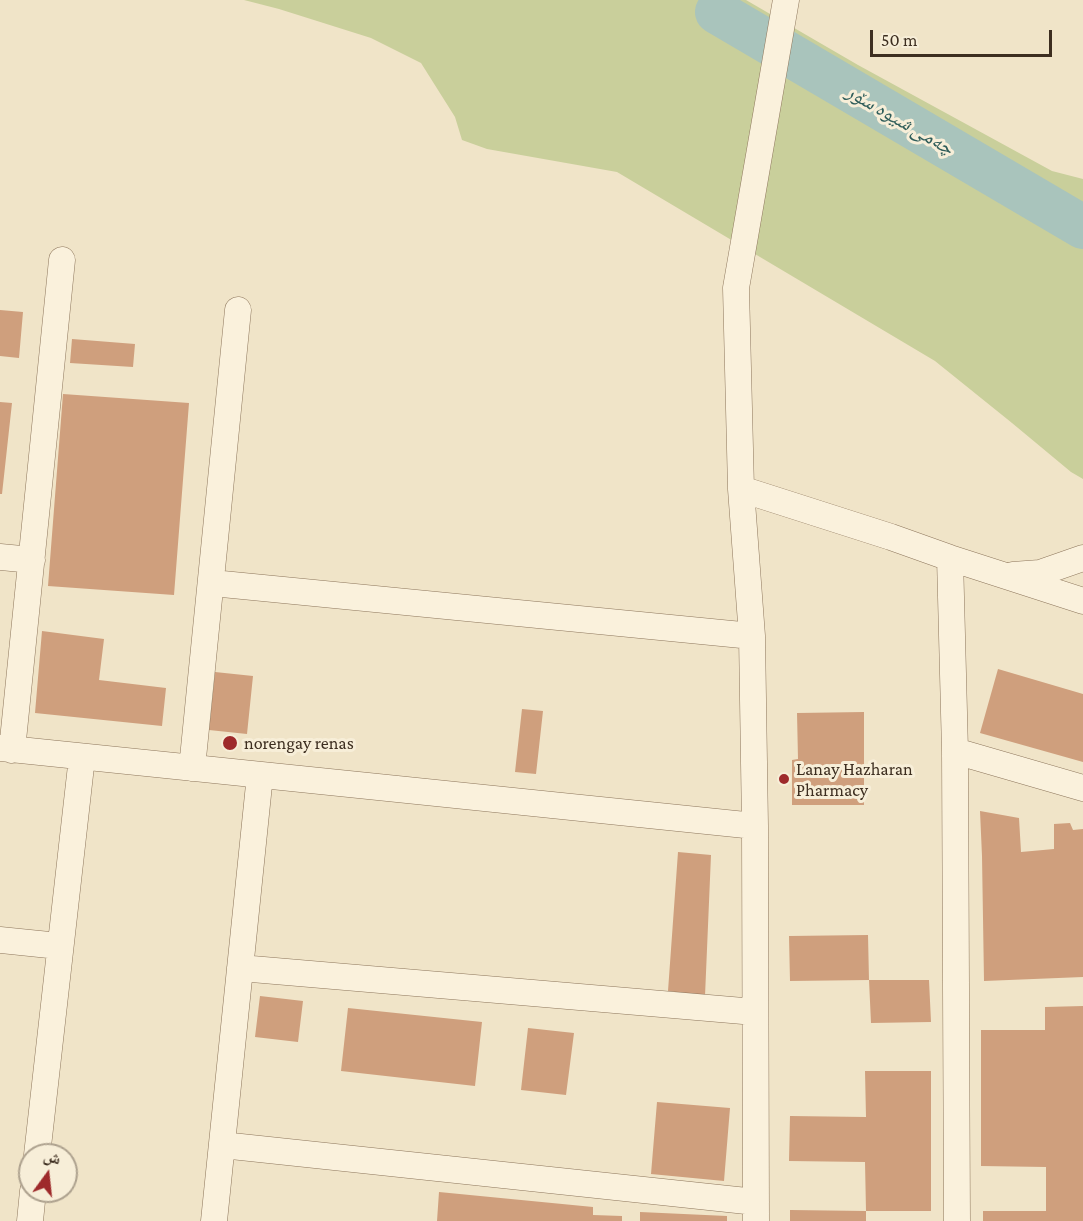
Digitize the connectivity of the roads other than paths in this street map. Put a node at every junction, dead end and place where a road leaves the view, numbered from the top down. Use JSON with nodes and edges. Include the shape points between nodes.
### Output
{"nodes":[{"id":1,"x":786,"y":0,"type":"edge"},
{"id":2,"x":62,"y":260,"type":"dead end"},
{"id":3,"x":238,"y":310,"type":"dead end"},
{"id":4,"x":741,"y":489,"type":"junction"},
{"id":5,"x":0,"y":557,"type":"edge"},
{"id":6,"x":950,"y":558,"type":"junction"},
{"id":7,"x":1083,"y":558,"type":"edge"},
{"id":8,"x":32,"y":560,"type":"junction"},
{"id":9,"x":1007,"y":575,"type":"junction"},
{"id":10,"x":212,"y":583,"type":"junction"},
{"id":11,"x":1083,"y":601,"type":"edge"},
{"id":12,"x":752,"y":636,"type":"junction"},
{"id":13,"x":6,"y":749,"type":"edge"},
{"id":14,"x":955,"y":751,"type":"junction"},
{"id":15,"x":82,"y":757,"type":"junction"},
{"id":16,"x":192,"y":768,"type":"junction"},
{"id":17,"x":260,"y":775,"type":"junction"},
{"id":18,"x":1083,"y":788,"type":"edge"},
{"id":19,"x":755,"y":826,"type":"junction"},
{"id":20,"x":0,"y":940,"type":"edge"},
{"id":21,"x":59,"y":946,"type":"junction"},
{"id":22,"x":240,"y":968,"type":"junction"},
{"id":23,"x":755,"y":1012,"type":"junction"},
{"id":24,"x":38,"y":1143,"type":"edge"},
{"id":25,"x":222,"y":1144,"type":"junction"},
{"id":26,"x":32,"y":1203,"type":"edge"},
{"id":27,"x":756,"y":1211,"type":"edge"},
{"id":28,"x":30,"y":1221,"type":"edge"},
{"id":29,"x":214,"y":1221,"type":"edge"},
{"id":30,"x":957,"y":1221,"type":"edge"}],
"edges":[{"from":1,"to":4,"type":"street","via":[[736,288]]},
{"from":2,"to":8,"type":"street"},
{"from":3,"to":10,"type":"street"},
{"from":4,"to":6,"type":"street"},
{"from":4,"to":12,"type":"street"},
{"from":5,"to":8,"type":"street"},
{"from":6,"to":9,"type":"street"},
{"from":6,"to":14,"type":"street"},
{"from":7,"to":9,"type":"street","via":[[1040,573]]},
{"from":8,"to":13,"type":"street"},
{"from":9,"to":11,"type":"street"},
{"from":10,"to":12,"type":"street"},
{"from":10,"to":16,"type":"street"},
{"from":12,"to":19,"type":"street"},
{"from":13,"to":15,"type":"street"},
{"from":14,"to":18,"type":"street"},
{"from":14,"to":30,"type":"street"},
{"from":15,"to":16,"type":"street"},
{"from":15,"to":21,"type":"street"},
{"from":16,"to":17,"type":"street"},
{"from":17,"to":19,"type":"street"},
{"from":17,"to":22,"type":"street"},
{"from":19,"to":23,"type":"street"},
{"from":20,"to":21,"type":"street"},
{"from":21,"to":24,"type":"street"},
{"from":22,"to":23,"type":"street"},
{"from":22,"to":25,"type":"street"},
{"from":23,"to":27,"type":"street"},
{"from":25,"to":27,"type":"street"},
{"from":25,"to":29,"type":"street"},
{"from":26,"to":28,"type":"street"}]}
